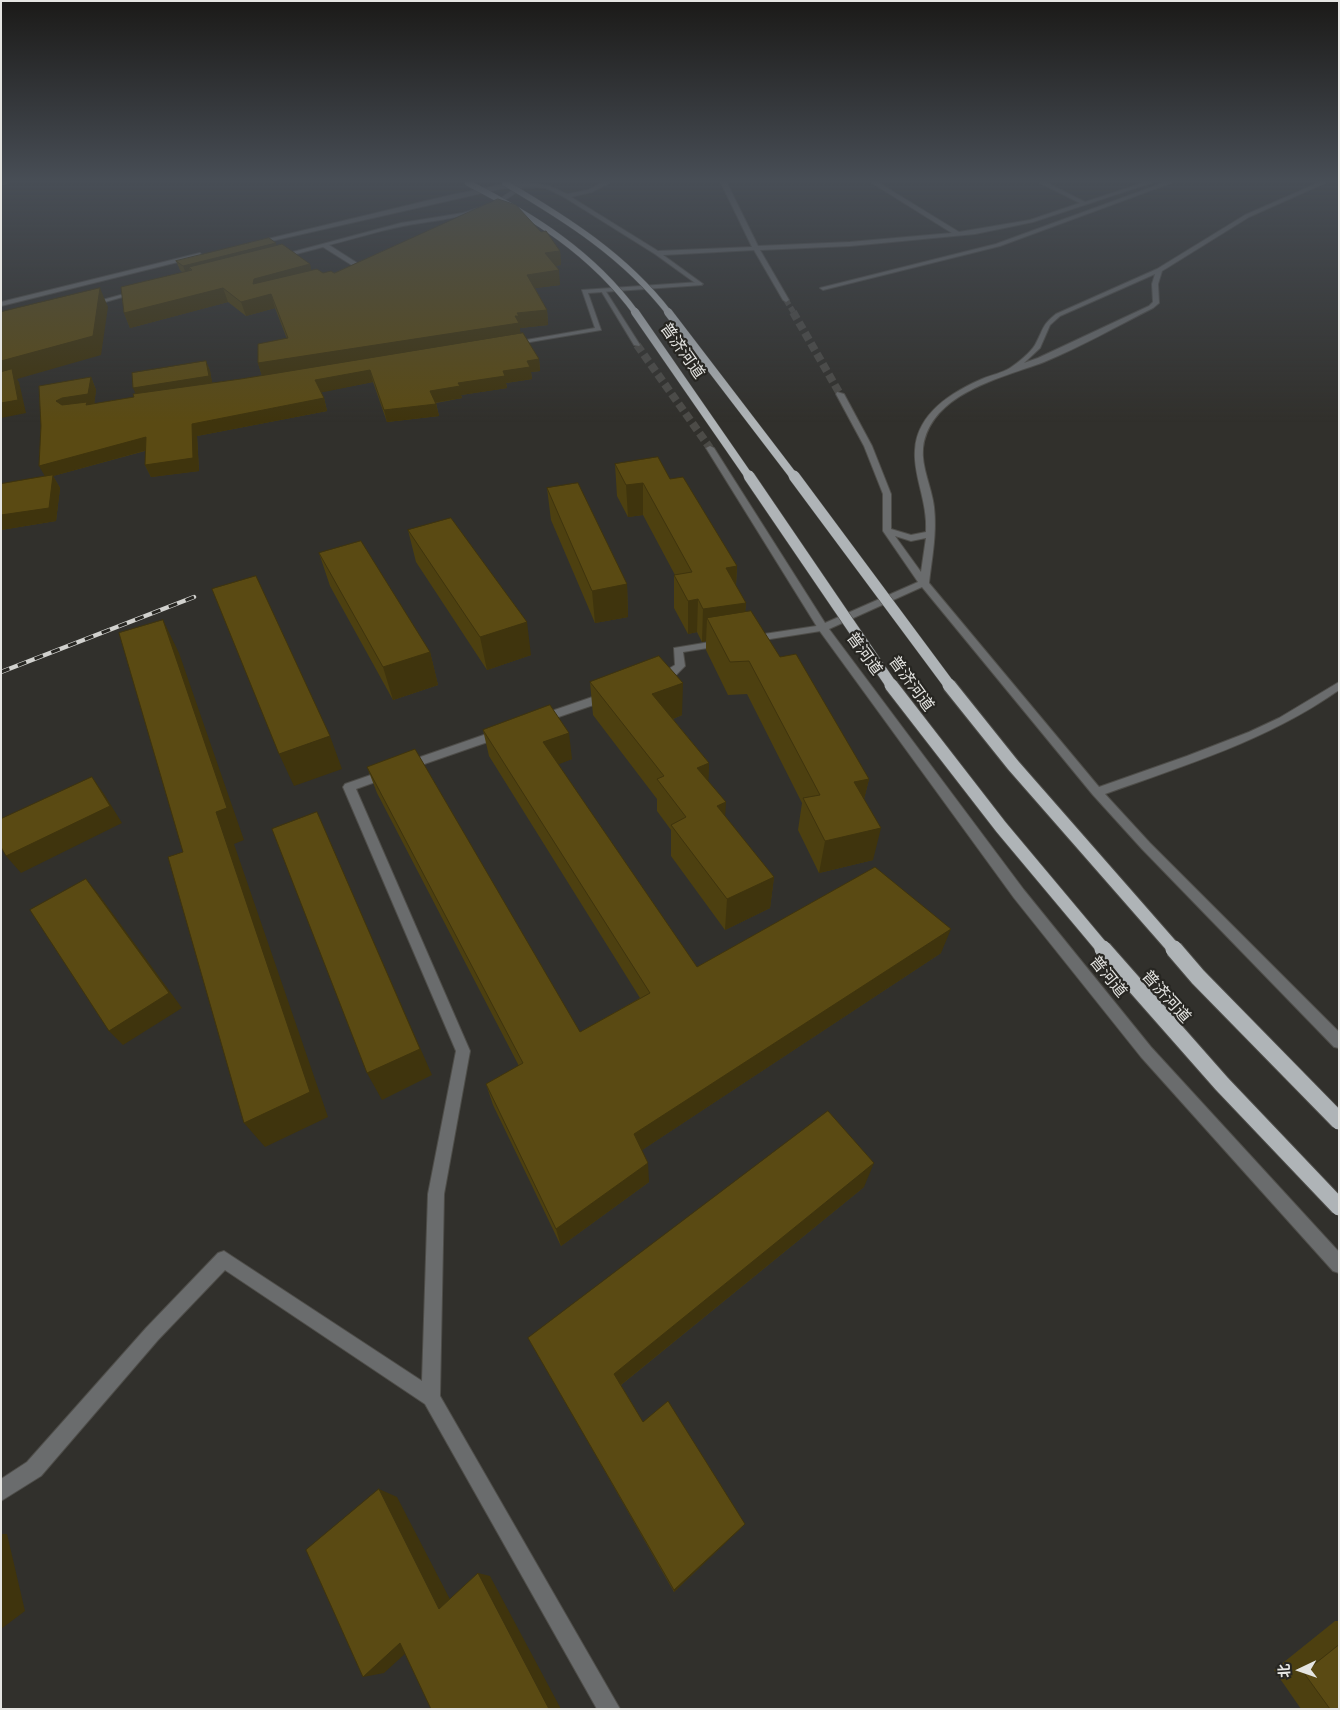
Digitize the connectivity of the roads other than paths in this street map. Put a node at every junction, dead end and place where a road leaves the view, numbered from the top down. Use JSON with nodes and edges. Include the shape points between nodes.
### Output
{"nodes":[{"id":1,"x":171,"y":263,"type":"edge"},
{"id":2,"x":352,"y":263,"type":"edge"},
{"id":3,"x":591,"y":263,"type":"edge"},
{"id":4,"x":621,"y":263,"type":"edge"},
{"id":5,"x":671,"y":263,"type":"edge"},
{"id":6,"x":764,"y":263,"type":"edge"},
{"id":7,"x":926,"y":263,"type":"edge"},
{"id":8,"x":1171,"y":263,"type":"edge"},
{"id":9,"x":1159,"y":270,"type":"junction"},
{"id":10,"x":344,"y":274,"type":"edge"},
{"id":11,"x":823,"y":288,"type":"dead end"},
{"id":12,"x":602,"y":290,"type":"junction"},
{"id":13,"x":144,"y":291,"type":"edge"},
{"id":14,"x":786,"y":300,"type":"tunnel mouth"},
{"id":15,"x":1,"y":304,"type":"edge"},
{"id":16,"x":87,"y":305,"type":"edge"},
{"id":17,"x":505,"y":344,"type":"edge"},
{"id":18,"x":637,"y":345,"type":"tunnel mouth"},
{"id":19,"x":1013,"y":368,"type":"junction"},
{"id":20,"x":840,"y":394,"type":"tunnel mouth"},
{"id":21,"x":710,"y":448,"type":"tunnel mouth"},
{"id":22,"x":887,"y":531,"type":"junction"},
{"id":23,"x":931,"y":534,"type":"junction"},
{"id":24,"x":924,"y":583,"type":"junction"},
{"id":25,"x":823,"y":628,"type":"junction"},
{"id":26,"x":642,"y":684,"type":"edge"},
{"id":27,"x":1339,"y":685,"type":"edge"},
{"id":28,"x":615,"y":693,"type":"edge"},
{"id":29,"x":532,"y":722,"type":"edge"},
{"id":30,"x":514,"y":729,"type":"edge"},
{"id":31,"x":1097,"y":792,"type":"junction"},
{"id":32,"x":1339,"y":1042,"type":"edge"},
{"id":33,"x":1339,"y":1121,"type":"edge"},
{"id":34,"x":1339,"y":1207,"type":"edge"},
{"id":35,"x":1339,"y":1265,"type":"edge"},
{"id":36,"x":431,"y":1398,"type":"junction"},
{"id":37,"x":1,"y":1491,"type":"edge"},
{"id":38,"x":609,"y":1709,"type":"edge"}],
"edges":[{"from":1,"to":15,"type":"street"},
{"from":2,"to":10,"type":"street","via":[[362,269]]},
{"from":3,"to":34,"type":"highway","name":"普济河道","bridge":true,"via":[[612,282],[654,338],[897,694],[1028,862],[1266,1133]]},
{"from":4,"to":33,"type":"highway","name":"普济河道","bridge":true,"via":[[656,296],[1013,765],[1198,976]]},
{"from":5,"to":12,"type":"street","via":[[700,284]]},
{"from":6,"to":14,"type":"street"},
{"from":7,"to":11,"type":"street"},
{"from":8,"to":9,"type":"street"},
{"from":9,"to":19,"type":"street","via":[[1058,315],[1047,324],[1038,347]]},
{"from":9,"to":19,"type":"street","via":[[1155,284],[1156,303],[1151,307],[1041,360]]},
{"from":12,"to":17,"type":"street","via":[[584,291],[599,329]]},
{"from":12,"to":18,"type":"street"},
{"from":13,"to":16,"type":"street"},
{"from":19,"to":23,"type":"street","via":[[964,391],[928,422],[919,450],[930,508]]},
{"from":20,"to":22,"type":"street","via":[[868,446],[887,494]]},
{"from":21,"to":25,"type":"street"},
{"from":22,"to":23,"type":"street","via":[[910,538]]},
{"from":22,"to":24,"type":"street"},
{"from":23,"to":24,"type":"street"},
{"from":24,"to":25,"type":"street","name":"普河道"},
{"from":24,"to":31,"type":"street"},
{"from":25,"to":26,"type":"street","via":[[678,650],[680,666],[672,673]]},
{"from":25,"to":35,"type":"street","name":"普河道","via":[[1019,894],[1134,1037]]},
{"from":27,"to":31,"type":"street","via":[[1290,719],[1226,746]]},
{"from":28,"to":29,"type":"street"},
{"from":30,"to":36,"type":"street","via":[[348,787],[463,1051],[436,1194]]},
{"from":31,"to":32,"type":"street"},
{"from":36,"to":37,"type":"street","via":[[224,1259],[152,1334],[34,1469]]},
{"from":36,"to":38,"type":"street"}]}
